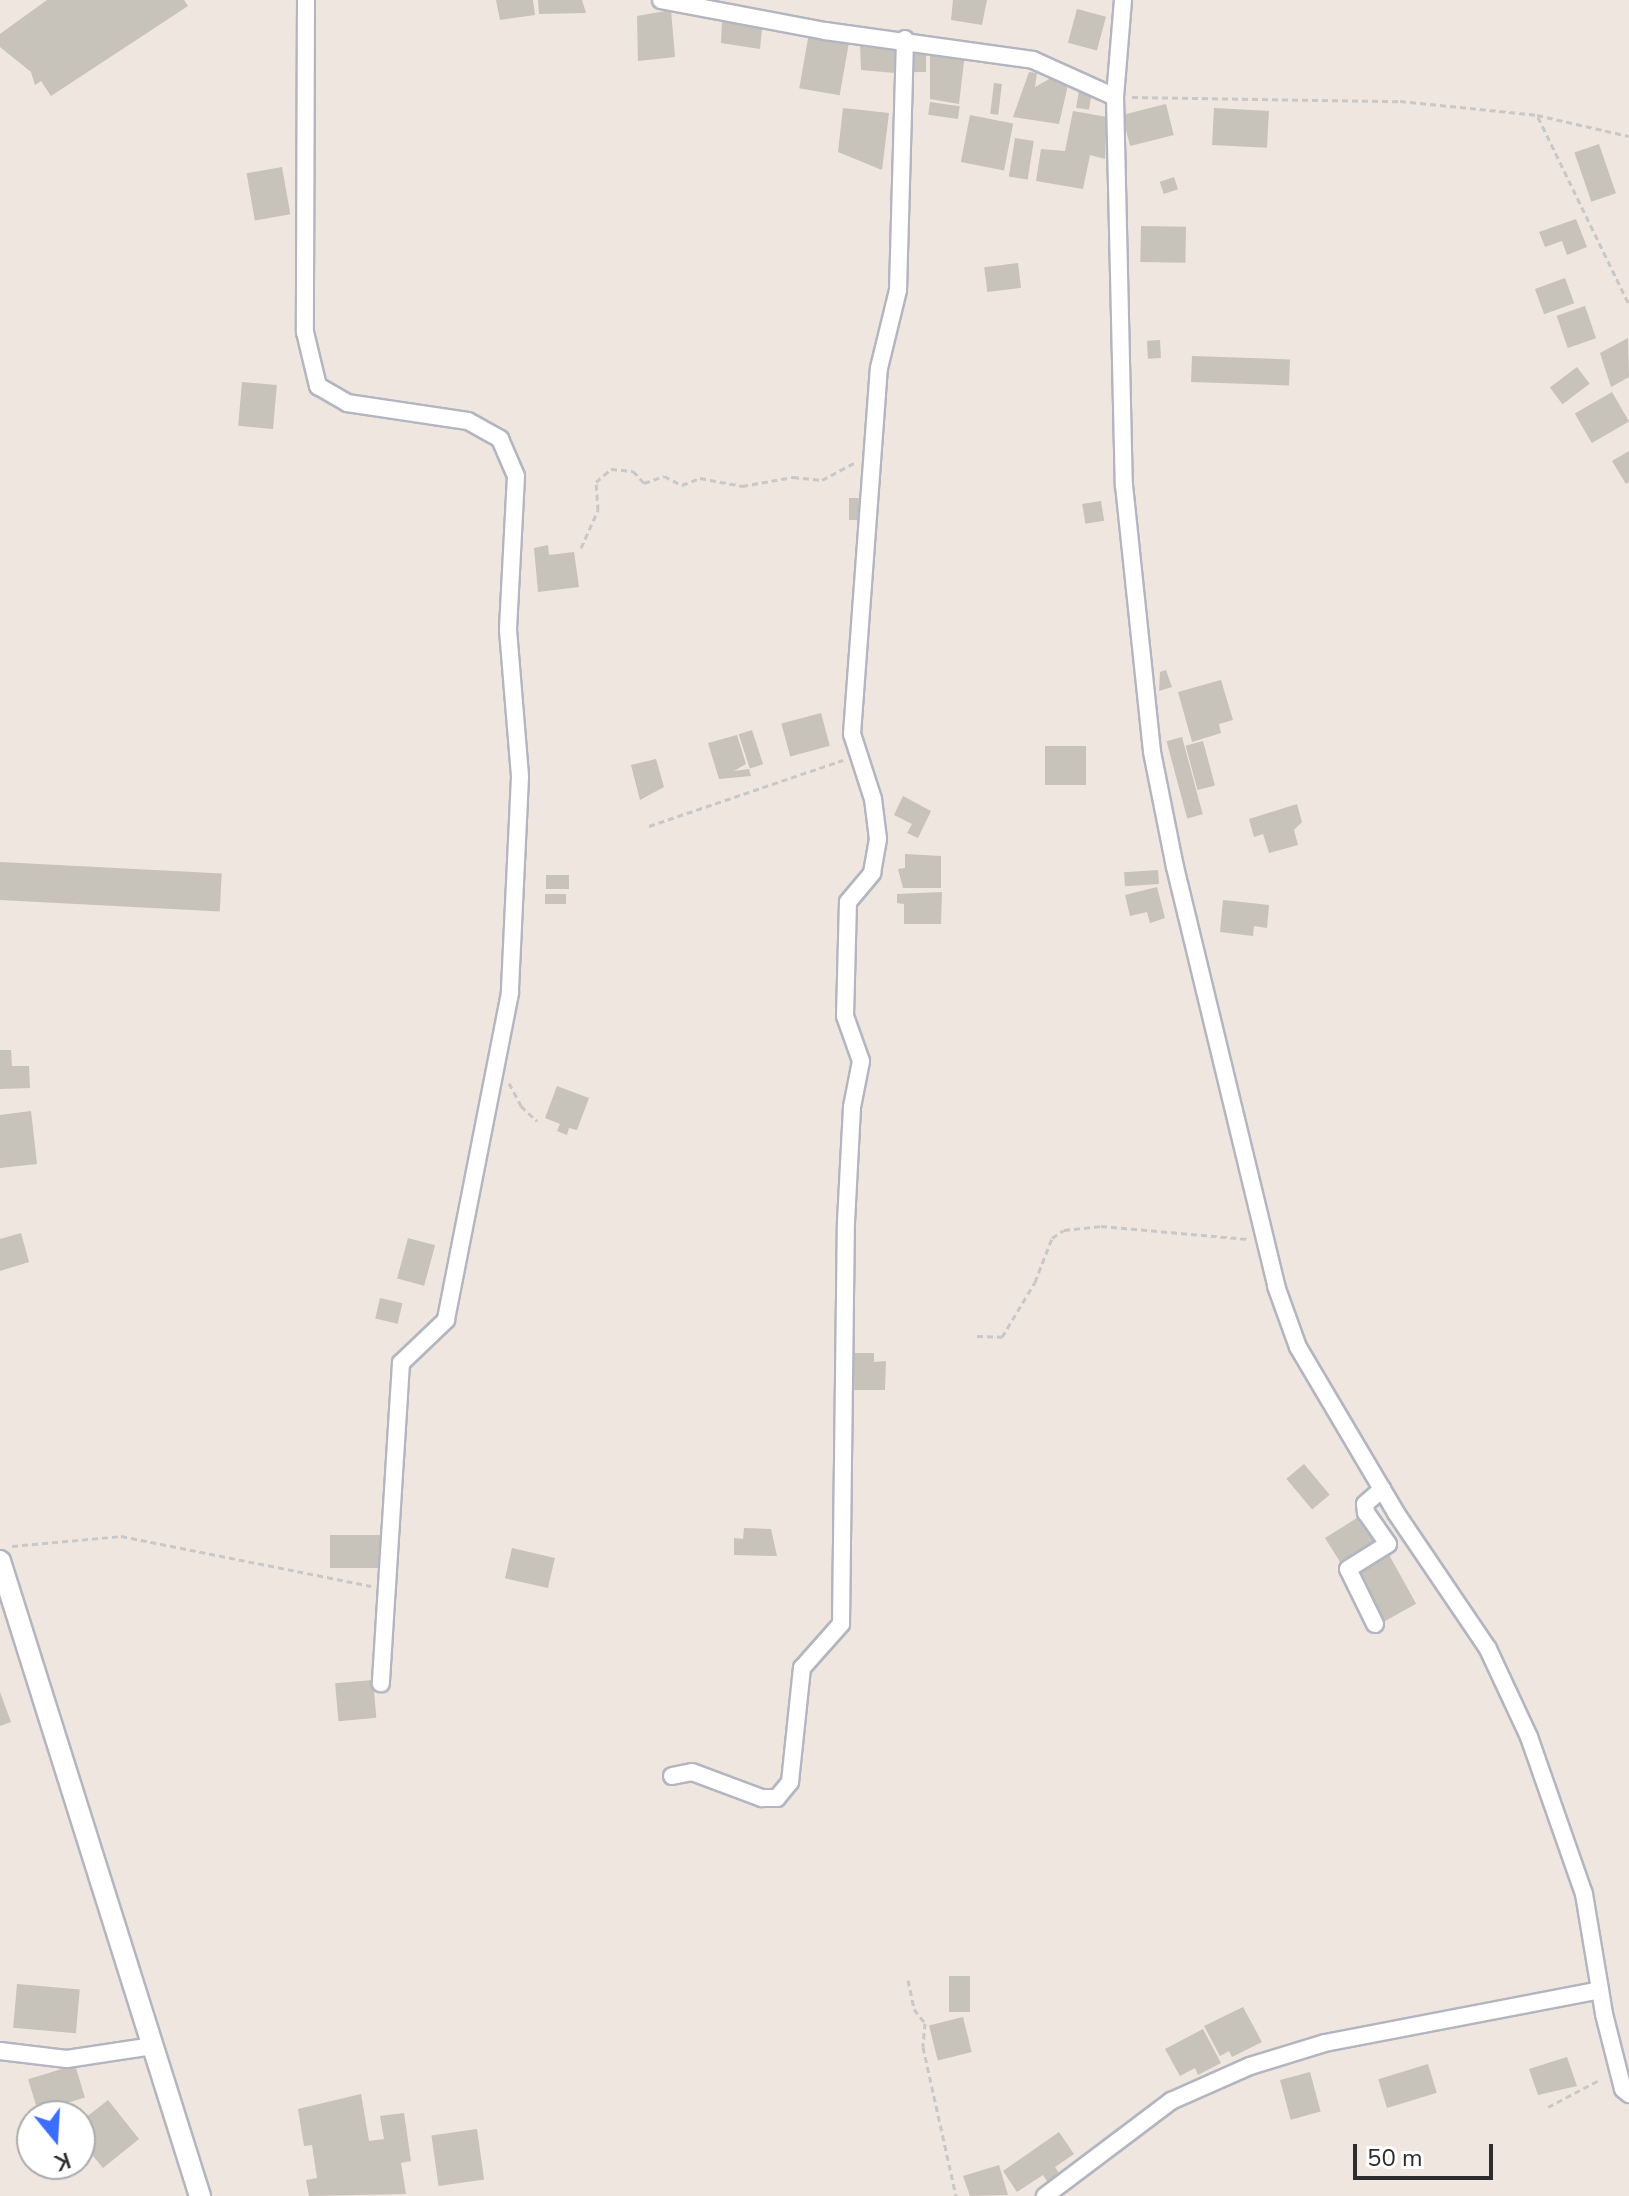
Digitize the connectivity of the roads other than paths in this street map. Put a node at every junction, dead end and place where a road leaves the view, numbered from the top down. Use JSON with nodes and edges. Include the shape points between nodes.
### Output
{"nodes":[{"id":1,"x":306,"y":0,"type":"edge"},
{"id":2,"x":661,"y":0,"type":"edge"},
{"id":3,"x":1123,"y":0,"type":"edge"},
{"id":4,"x":905,"y":39,"type":"junction"},
{"id":5,"x":1115,"y":97,"type":"junction"},
{"id":6,"x":1382,"y":1489,"type":"junction"},
{"id":7,"x":0,"y":1561,"type":"edge"},
{"id":8,"x":1375,"y":1624,"type":"dead end"},
{"id":9,"x":381,"y":1683,"type":"dead end"},
{"id":10,"x":672,"y":1776,"type":"dead end"},
{"id":11,"x":1600,"y":1990,"type":"junction"},
{"id":12,"x":153,"y":2046,"type":"junction"},
{"id":13,"x":0,"y":2051,"type":"edge"},
{"id":14,"x":1629,"y":2094,"type":"edge"},
{"id":15,"x":200,"y":2196,"type":"edge"},
{"id":16,"x":1045,"y":2196,"type":"edge"}],
"edges":[{"from":1,"to":9,"type":"street","via":[[305,332],[318,386],[347,403],[468,421],[500,439],[516,476],[508,630],[520,777],[510,993],[446,1320],[401,1363]]},
{"from":2,"to":4,"type":"street","via":[[825,31]]},
{"from":3,"to":5,"type":"street"},
{"from":4,"to":5,"type":"street","via":[[1033,60]]},
{"from":4,"to":10,"type":"street","via":[[898,290],[879,368],[852,734],[862,754],[878,839],[872,873],[848,902],[845,1016],[861,1061],[846,1222],[841,1624],[802,1668],[790,1782],[777,1798],[762,1798],[692,1772]]},
{"from":5,"to":6,"type":"street","via":[[1124,485],[1149,723],[1175,867],[1266,1240],[1298,1347]]},
{"from":6,"to":8,"type":"street","via":[[1365,1504],[1388,1544],[1348,1569]]},
{"from":6,"to":11,"type":"street","via":[[1488,1649],[1529,1737],[1584,1894]]},
{"from":7,"to":12,"type":"street"},
{"from":11,"to":14,"type":"street"},
{"from":11,"to":16,"type":"street","via":[[1325,2043],[1250,2066],[1171,2101]]},
{"from":12,"to":13,"type":"street","via":[[67,2059]]},
{"from":12,"to":15,"type":"street"}]}
